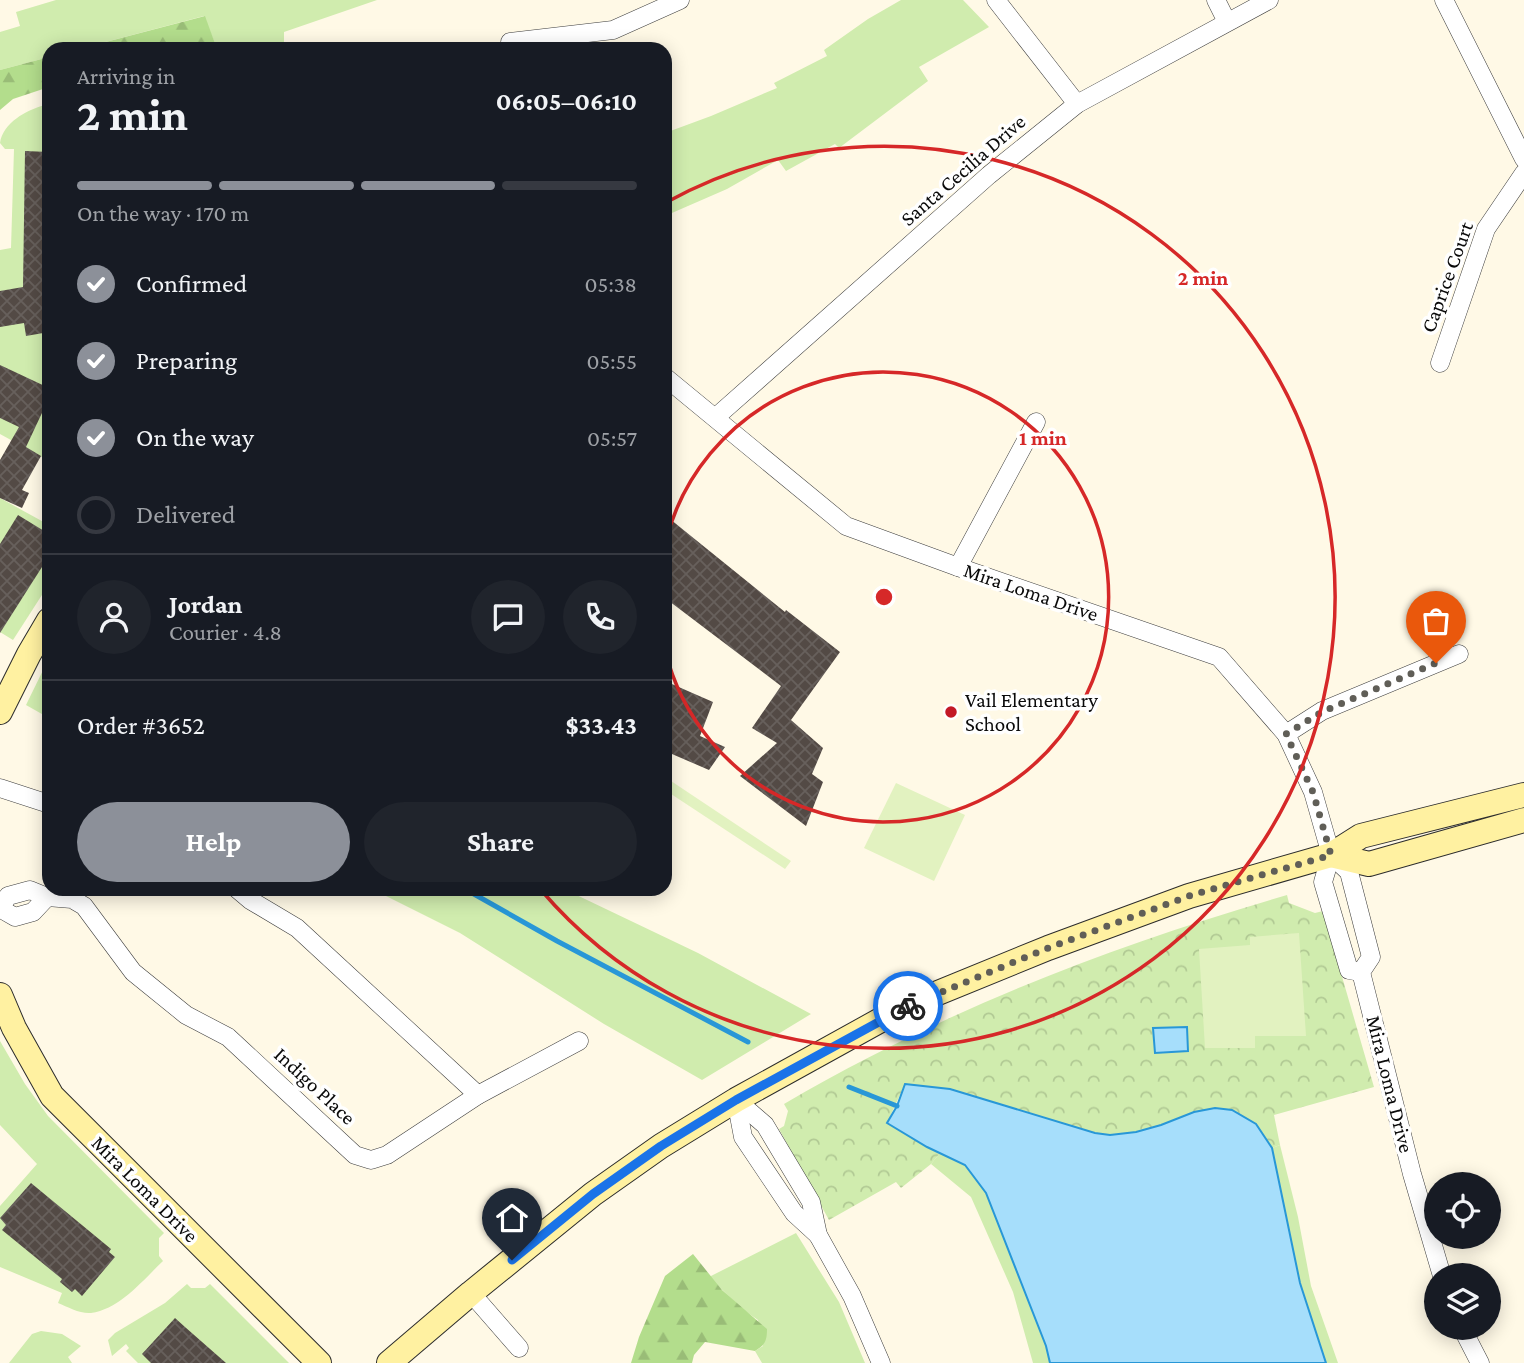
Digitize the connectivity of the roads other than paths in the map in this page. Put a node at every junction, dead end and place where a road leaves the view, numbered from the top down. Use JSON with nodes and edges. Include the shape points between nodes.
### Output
{"nodes":[{"id":1,"x":680,"y":0,"type":"edge"},
{"id":2,"x":996,"y":0,"type":"edge"},
{"id":3,"x":1216,"y":0,"type":"edge"},
{"id":4,"x":1269,"y":0,"type":"edge"},
{"id":5,"x":1444,"y":0,"type":"edge"},
{"id":6,"x":1227,"y":22,"type":"junction"},
{"id":7,"x":510,"y":42,"type":"dead end"},
{"id":8,"x":1077,"y":104,"type":"junction"},
{"id":9,"x":1524,"y":159,"type":"edge"},
{"id":10,"x":1524,"y":173,"type":"edge"},
{"id":11,"x":1440,"y":363,"type":"dead end"},
{"id":12,"x":672,"y":382,"type":"edge"},
{"id":13,"x":716,"y":417,"type":"junction"},
{"id":14,"x":1036,"y":422,"type":"dead end"},
{"id":15,"x":958,"y":567,"type":"junction"},
{"id":16,"x":42,"y":632,"type":"edge"},
{"id":17,"x":1459,"y":654,"type":"dead end"},
{"id":18,"x":0,"y":712,"type":"edge"},
{"id":19,"x":1286,"y":734,"type":"junction"},
{"id":20,"x":0,"y":789,"type":"edge"},
{"id":21,"x":1524,"y":796,"type":"edge"},
{"id":22,"x":42,"y":802,"type":"edge"},
{"id":23,"x":1524,"y":820,"type":"edge"},
{"id":24,"x":1331,"y":855,"type":"junction"},
{"id":25,"x":245,"y":896,"type":"edge"},
{"id":26,"x":0,"y":909,"type":"edge"},
{"id":27,"x":1361,"y":972,"type":"junction"},
{"id":28,"x":0,"y":995,"type":"edge"},
{"id":29,"x":579,"y":1041,"type":"dead end"},
{"id":30,"x":478,"y":1096,"type":"junction"},
{"id":31,"x":736,"y":1100,"type":"junction"},
{"id":32,"x":1438,"y":1263,"type":"edge"},
{"id":33,"x":471,"y":1293,"type":"junction"},
{"id":34,"x":1468,"y":1340,"type":"edge"},
{"id":35,"x":519,"y":1348,"type":"dead end"},
{"id":36,"x":319,"y":1363,"type":"edge"},
{"id":37,"x":389,"y":1363,"type":"edge"},
{"id":38,"x":881,"y":1363,"type":"edge"},
{"id":39,"x":1480,"y":1363,"type":"edge"}],
"edges":[{"from":1,"to":7,"type":"street","via":[[613,30]]},
{"from":2,"to":8,"type":"street"},
{"from":3,"to":6,"type":"street"},
{"from":4,"to":6,"type":"street","name":"Santa Cecilia Drive"},
{"from":5,"to":9,"type":"street"},
{"from":6,"to":8,"type":"street","name":"Santa Cecilia Drive"},
{"from":8,"to":13,"type":"street","name":"Santa Cecilia Drive","via":[[989,175]]},
{"from":10,"to":11,"type":"street","name":"Caprice Court","via":[[1486,229]]},
{"from":12,"to":13,"type":"street","name":"Mira Loma Drive"},
{"from":13,"to":15,"type":"street","name":"Mira Loma Drive","via":[[846,526]]},
{"from":14,"to":15,"type":"street"},
{"from":15,"to":19,"type":"street","name":"Mira Loma Drive","via":[[1219,657]]},
{"from":16,"to":18,"type":"main road"},
{"from":17,"to":19,"type":"street","via":[[1322,712]]},
{"from":19,"to":24,"type":"street","name":"Mira Loma Drive","via":[[1313,792]]},
{"from":20,"to":22,"type":"street"},
{"from":21,"to":24,"type":"main road","via":[[1361,836]]},
{"from":23,"to":24,"type":"main road","via":[[1369,864]]},
{"from":24,"to":27,"type":"street","name":"Mira Loma Drive","via":[[1349,872],[1371,957]]},
{"from":24,"to":27,"type":"street","name":"Mira Loma Drive","via":[[1323,882],[1349,970]]},
{"from":24,"to":31,"type":"main road","via":[[1189,896],[1022,958],[906,1006]]},
{"from":25,"to":30,"type":"street","via":[[297,928]]},
{"from":26,"to":30,"type":"street","name":"Indigo Place","via":[[15,917],[33,912],[47,897],[72,899],[84,906],[132,972],[186,1014],[228,1037],[355,1155],[372,1160],[387,1155]]},
{"from":27,"to":32,"type":"street","name":"Mira Loma Drive"},
{"from":28,"to":36,"type":"main road","name":"Mira Loma Drive","via":[[52,1096]]},
{"from":29,"to":30,"type":"street","name":"Indigo Place"},
{"from":31,"to":33,"type":"main road","via":[[593,1194]]},
{"from":31,"to":38,"type":"street","via":[[743,1137],[794,1213],[818,1235],[852,1296]]},
{"from":33,"to":35,"type":"street"},
{"from":33,"to":37,"type":"main road"},
{"from":34,"to":39,"type":"street"}]}
